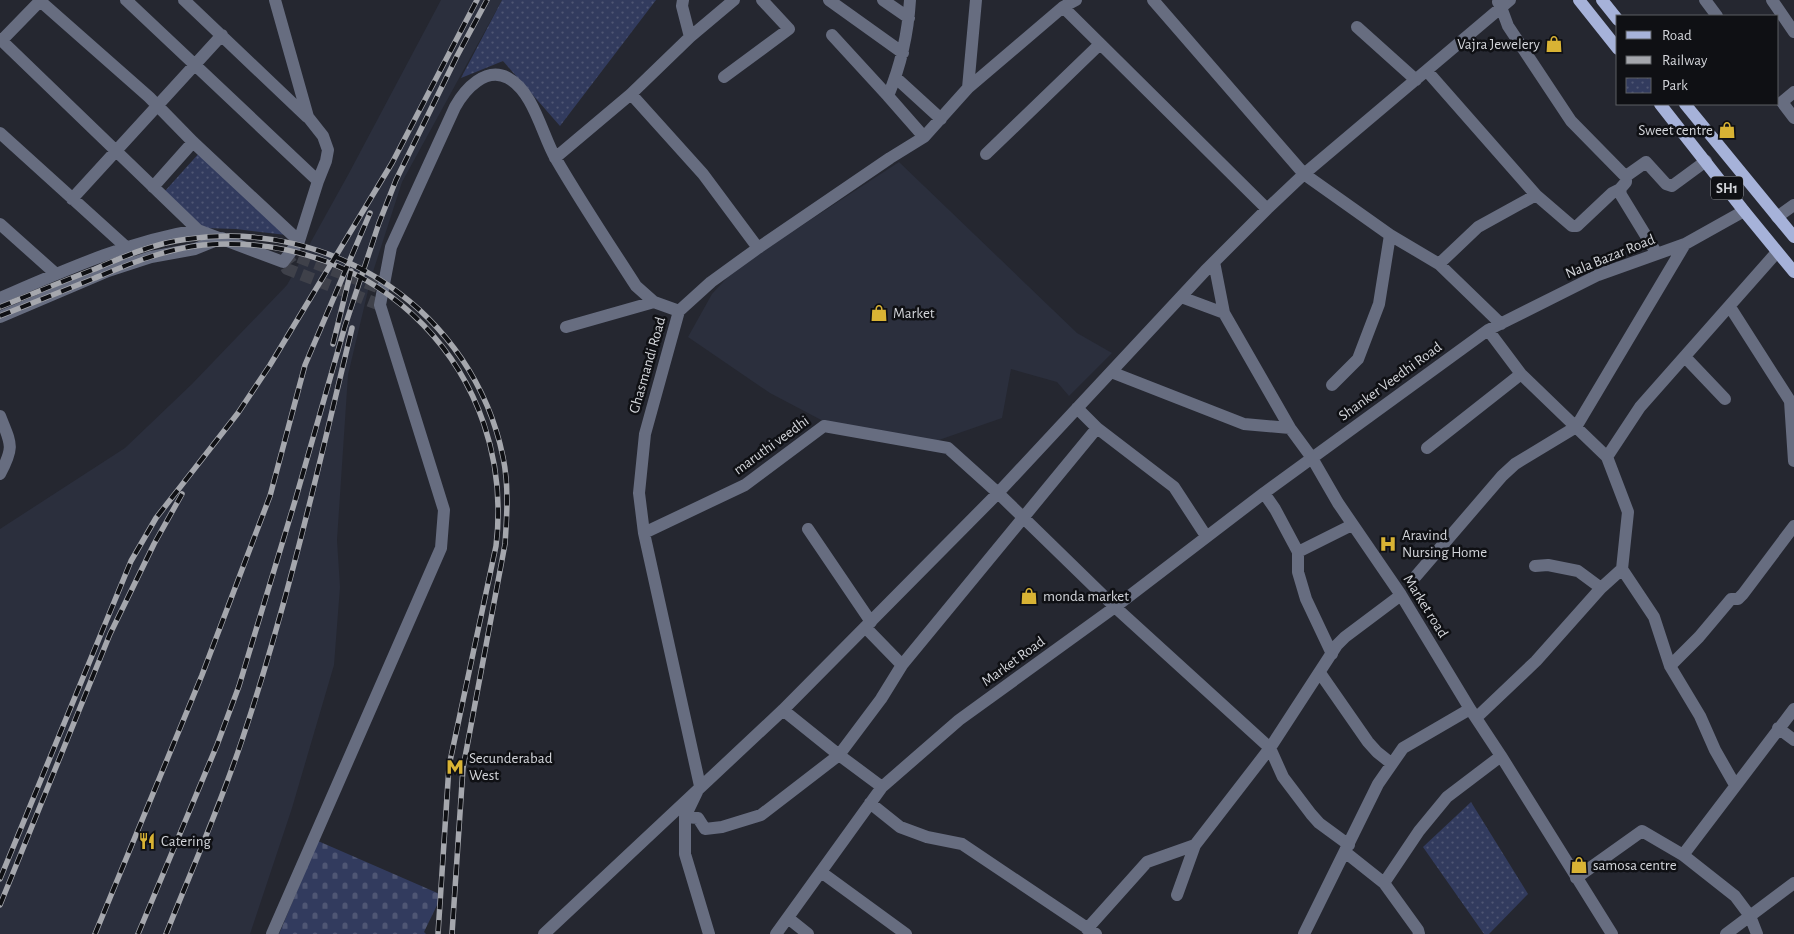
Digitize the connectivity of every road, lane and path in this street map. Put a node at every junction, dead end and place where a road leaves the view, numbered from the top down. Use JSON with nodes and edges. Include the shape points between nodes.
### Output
{"nodes":[{"id":1,"x":39,"y":0,"type":"edge"},
{"id":2,"x":126,"y":0,"type":"edge"},
{"id":3,"x":184,"y":0,"type":"edge"},
{"id":4,"x":683,"y":0,"type":"edge"},
{"id":5,"x":734,"y":0,"type":"edge"},
{"id":6,"x":762,"y":0,"type":"edge"},
{"id":7,"x":829,"y":0,"type":"edge"},
{"id":8,"x":883,"y":0,"type":"edge"},
{"id":9,"x":910,"y":0,"type":"edge"},
{"id":10,"x":976,"y":0,"type":"edge"},
{"id":11,"x":1076,"y":0,"type":"edge"},
{"id":12,"x":1152,"y":0,"type":"edge"},
{"id":13,"x":1579,"y":0,"type":"edge"},
{"id":14,"x":1602,"y":0,"type":"edge"},
{"id":15,"x":1705,"y":0,"type":"edge"},
{"id":16,"x":1772,"y":0,"type":"edge"},
{"id":17,"x":275,"y":2,"type":"edge"},
{"id":18,"x":1502,"y":2,"type":"edge"},
{"id":19,"x":1063,"y":7,"type":"junction"},
{"id":20,"x":1716,"y":15,"type":"edge"},
{"id":21,"x":909,"y":18,"type":"junction"},
{"id":22,"x":1616,"y":18,"type":"edge"},
{"id":23,"x":1357,"y":27,"type":"dead end"},
{"id":24,"x":1794,"y":32,"type":"edge"},
{"id":25,"x":222,"y":35,"type":"junction"},
{"id":26,"x":832,"y":35,"type":"dead end"},
{"id":27,"x":690,"y":37,"type":"junction"},
{"id":28,"x":1100,"y":44,"type":"junction"},
{"id":29,"x":2,"y":45,"type":"edge"},
{"id":30,"x":1616,"y":46,"type":"edge"},
{"id":31,"x":903,"y":53,"type":"junction"},
{"id":32,"x":195,"y":65,"type":"junction"},
{"id":33,"x":1428,"y":71,"type":"junction"},
{"id":34,"x":724,"y":77,"type":"dead end"},
{"id":35,"x":896,"y":77,"type":"junction"},
{"id":36,"x":1416,"y":80,"type":"junction"},
{"id":37,"x":968,"y":88,"type":"junction"},
{"id":38,"x":1794,"y":92,"type":"edge"},
{"id":39,"x":631,"y":94,"type":"junction"},
{"id":40,"x":888,"y":96,"type":"junction"},
{"id":41,"x":1780,"y":99,"type":"edge"},
{"id":42,"x":1661,"y":105,"type":"edge"},
{"id":43,"x":1686,"y":105,"type":"edge"},
{"id":44,"x":158,"y":106,"type":"junction"},
{"id":45,"x":308,"y":117,"type":"junction"},
{"id":46,"x":1794,"y":118,"type":"edge"},
{"id":47,"x":941,"y":119,"type":"junction"},
{"id":48,"x":0,"y":133,"type":"edge"},
{"id":49,"x":924,"y":137,"type":"junction"},
{"id":50,"x":193,"y":142,"type":"junction"},
{"id":51,"x":116,"y":151,"type":"junction"},
{"id":52,"x":986,"y":154,"type":"dead end"},
{"id":53,"x":555,"y":158,"type":"junction"},
{"id":54,"x":1706,"y":160,"type":"junction"},
{"id":55,"x":1304,"y":174,"type":"junction"},
{"id":56,"x":1626,"y":177,"type":"junction"},
{"id":57,"x":318,"y":181,"type":"junction"},
{"id":58,"x":154,"y":187,"type":"junction"},
{"id":59,"x":1620,"y":189,"type":"junction"},
{"id":60,"x":1536,"y":195,"type":"junction"},
{"id":61,"x":72,"y":199,"type":"junction"},
{"id":62,"x":1794,"y":205,"type":"edge"},
{"id":63,"x":1267,"y":209,"type":"junction"},
{"id":64,"x":1744,"y":211,"type":"junction"},
{"id":65,"x":1777,"y":217,"type":"junction"},
{"id":66,"x":0,"y":224,"type":"edge"},
{"id":67,"x":198,"y":230,"type":"junction"},
{"id":68,"x":1390,"y":235,"type":"junction"},
{"id":69,"x":1794,"y":236,"type":"edge"},
{"id":70,"x":222,"y":238,"type":"junction"},
{"id":71,"x":298,"y":241,"type":"junction"},
{"id":72,"x":1685,"y":244,"type":"junction"},
{"id":73,"x":126,"y":247,"type":"junction"},
{"id":74,"x":758,"y":248,"type":"junction"},
{"id":75,"x":1777,"y":252,"type":"junction"},
{"id":76,"x":1657,"y":254,"type":"junction"},
{"id":77,"x":136,"y":262,"type":"junction"},
{"id":78,"x":1214,"y":262,"type":"junction"},
{"id":79,"x":1439,"y":264,"type":"junction"},
{"id":80,"x":1794,"y":272,"type":"edge"},
{"id":81,"x":56,"y":274,"type":"junction"},
{"id":82,"x":1181,"y":296,"type":"junction"},
{"id":83,"x":0,"y":298,"type":"edge"},
{"id":84,"x":654,"y":302,"type":"junction"},
{"id":85,"x":1730,"y":307,"type":"junction"},
{"id":86,"x":680,"y":311,"type":"junction"},
{"id":87,"x":1224,"y":313,"type":"junction"},
{"id":88,"x":5,"y":315,"type":"edge"},
{"id":89,"x":1502,"y":324,"type":"junction"},
{"id":90,"x":566,"y":327,"type":"dead end"},
{"id":91,"x":1488,"y":330,"type":"junction"},
{"id":92,"x":1685,"y":357,"type":"junction"},
{"id":93,"x":1110,"y":372,"type":"junction"},
{"id":94,"x":1521,"y":374,"type":"junction"},
{"id":95,"x":1332,"y":385,"type":"dead end"},
{"id":96,"x":1725,"y":399,"type":"dead end"},
{"id":97,"x":1076,"y":408,"type":"junction"},
{"id":98,"x":0,"y":416,"type":"edge"},
{"id":99,"x":1576,"y":427,"type":"junction"},
{"id":100,"x":1097,"y":428,"type":"junction"},
{"id":101,"x":1290,"y":428,"type":"junction"},
{"id":102,"x":1426,"y":448,"type":"dead end"},
{"id":103,"x":1607,"y":457,"type":"junction"},
{"id":104,"x":1312,"y":458,"type":"junction"},
{"id":105,"x":1794,"y":461,"type":"edge"},
{"id":106,"x":0,"y":474,"type":"edge"},
{"id":107,"x":998,"y":493,"type":"junction"},
{"id":108,"x":1264,"y":493,"type":"junction"},
{"id":109,"x":1024,"y":518,"type":"junction"},
{"id":110,"x":1352,"y":525,"type":"junction"},
{"id":111,"x":1794,"y":526,"type":"edge"},
{"id":112,"x":808,"y":529,"type":"dead end"},
{"id":113,"x":644,"y":533,"type":"junction"},
{"id":114,"x":1206,"y":536,"type":"junction"},
{"id":115,"x":1298,"y":552,"type":"junction"},
{"id":116,"x":1535,"y":566,"type":"dead end"},
{"id":117,"x":1622,"y":569,"type":"junction"},
{"id":118,"x":1416,"y":576,"type":"dead end"},
{"id":119,"x":1601,"y":588,"type":"junction"},
{"id":120,"x":1401,"y":595,"type":"junction"},
{"id":121,"x":1115,"y":607,"type":"junction"},
{"id":122,"x":868,"y":624,"type":"junction"},
{"id":123,"x":1332,"y":654,"type":"junction"},
{"id":124,"x":902,"y":665,"type":"junction"},
{"id":125,"x":1670,"y":666,"type":"junction"},
{"id":126,"x":1320,"y":673,"type":"junction"},
{"id":127,"x":1794,"y":708,"type":"edge"},
{"id":128,"x":783,"y":710,"type":"junction"},
{"id":129,"x":1473,"y":714,"type":"junction"},
{"id":130,"x":1778,"y":728,"type":"junction"},
{"id":131,"x":1794,"y":740,"type":"edge"},
{"id":132,"x":1270,"y":748,"type":"junction"},
{"id":133,"x":838,"y":756,"type":"junction"},
{"id":134,"x":1501,"y":756,"type":"junction"},
{"id":135,"x":1392,"y":764,"type":"junction"},
{"id":136,"x":1736,"y":785,"type":"junction"},
{"id":137,"x":700,"y":786,"type":"junction"},
{"id":138,"x":882,"y":787,"type":"junction"},
{"id":139,"x":870,"y":803,"type":"junction"},
{"id":140,"x":685,"y":817,"type":"junction"},
{"id":141,"x":1195,"y":845,"type":"junction"},
{"id":142,"x":1347,"y":848,"type":"junction"},
{"id":143,"x":1683,"y":855,"type":"junction"},
{"id":144,"x":821,"y":872,"type":"junction"},
{"id":145,"x":1576,"y":878,"type":"junction"},
{"id":146,"x":1384,"y":883,"type":"junction"},
{"id":147,"x":1794,"y":883,"type":"edge"},
{"id":148,"x":1177,"y":895,"type":"dead end"},
{"id":149,"x":1750,"y":916,"type":"junction"},
{"id":150,"x":788,"y":918,"type":"junction"},
{"id":151,"x":1091,"y":931,"type":"edge"},
{"id":152,"x":272,"y":934,"type":"edge"},
{"id":153,"x":544,"y":934,"type":"edge"},
{"id":154,"x":709,"y":934,"type":"edge"},
{"id":155,"x":776,"y":934,"type":"edge"},
{"id":156,"x":808,"y":934,"type":"edge"},
{"id":157,"x":906,"y":934,"type":"edge"},
{"id":158,"x":1304,"y":934,"type":"edge"},
{"id":159,"x":1419,"y":934,"type":"edge"},
{"id":160,"x":1612,"y":934,"type":"edge"},
{"id":161,"x":1726,"y":934,"type":"edge"},
{"id":162,"x":1757,"y":934,"type":"edge"}],
"edges":[{"from":1,"to":29,"type":"street"},
{"from":1,"to":44,"type":"street"},
{"from":2,"to":32,"type":"street"},
{"from":3,"to":25,"type":"street"},
{"from":4,"to":27,"type":"street"},
{"from":5,"to":27,"type":"street"},
{"from":6,"to":34,"type":"street","via":[[789,29]]},
{"from":7,"to":31,"type":"street"},
{"from":8,"to":21,"type":"street"},
{"from":9,"to":21,"type":"street"},
{"from":10,"to":37,"type":"street"},
{"from":11,"to":19,"type":"street","name":"Ghasmandi Road"},
{"from":12,"to":55,"type":"street"},
{"from":13,"to":30,"type":"main road"},
{"from":14,"to":22,"type":"main road"},
{"from":15,"to":20,"type":"street"},
{"from":16,"to":24,"type":"street"},
{"from":17,"to":45,"type":"street"},
{"from":18,"to":33,"type":"street"},
{"from":18,"to":56,"type":"street","via":[[1508,26],[1571,121]]},
{"from":19,"to":28,"type":"street"},
{"from":19,"to":37,"type":"street","name":"Ghasmandi Road"},
{"from":21,"to":31,"type":"street"},
{"from":23,"to":36,"type":"street"},
{"from":25,"to":32,"type":"street"},
{"from":25,"to":45,"type":"street"},
{"from":26,"to":40,"type":"street"},
{"from":27,"to":39,"type":"street"},
{"from":28,"to":52,"type":"street"},
{"from":28,"to":63,"type":"street"},
{"from":29,"to":51,"type":"street"},
{"from":31,"to":35,"type":"street"},
{"from":32,"to":44,"type":"street"},
{"from":32,"to":57,"type":"street"},
{"from":33,"to":36,"type":"street"},
{"from":33,"to":60,"type":"street"},
{"from":35,"to":40,"type":"street"},
{"from":35,"to":47,"type":"street"},
{"from":36,"to":55,"type":"street"},
{"from":37,"to":47,"type":"street","name":"Ghasmandi Road"},
{"from":38,"to":41,"type":"street"},
{"from":39,"to":53,"type":"street"},
{"from":39,"to":74,"type":"street","via":[[703,174]]},
{"from":40,"to":49,"type":"street"},
{"from":41,"to":46,"type":"street"},
{"from":42,"to":54,"type":"main road","number":"SH1"},
{"from":43,"to":65,"type":"main road","number":"SH1"},
{"from":44,"to":50,"type":"street"},
{"from":44,"to":51,"type":"street"},
{"from":45,"to":57,"type":"street","via":[[323,136],[328,150]]},
{"from":47,"to":49,"type":"street","name":"Ghasmandi Road"},
{"from":48,"to":61,"type":"street"},
{"from":49,"to":74,"type":"street","name":"Ghasmandi Road"},
{"from":50,"to":58,"type":"street"},
{"from":50,"to":71,"type":"street"},
{"from":51,"to":58,"type":"street"},
{"from":51,"to":61,"type":"street"},
{"from":53,"to":84,"type":"street","via":[[636,286]]},
{"from":53,"to":152,"type":"street","via":[[523,91],[510,79],[498,74],[482,78],[463,92],[454,107],[391,247],[380,305],[444,510],[441,548]]},
{"from":54,"to":56,"type":"street","via":[[1672,186],[1666,184],[1646,162]]},
{"from":54,"to":64,"type":"main road","number":"SH1"},
{"from":55,"to":63,"type":"street"},
{"from":55,"to":68,"type":"street"},
{"from":56,"to":59,"type":"street"},
{"from":57,"to":71,"type":"street"},
{"from":58,"to":67,"type":"street"},
{"from":59,"to":60,"type":"street","via":[[1577,226],[1572,226]]},
{"from":59,"to":76,"type":"street"},
{"from":60,"to":79,"type":"street","via":[[1478,227]]},
{"from":61,"to":73,"type":"street"},
{"from":62,"to":65,"type":"street"},
{"from":63,"to":78,"type":"street"},
{"from":64,"to":72,"type":"street","name":"Nala Bazar Road"},
{"from":64,"to":75,"type":"main road","number":"SH1"},
{"from":65,"to":69,"type":"main road","number":"SH1"},
{"from":66,"to":81,"type":"street"},
{"from":67,"to":70,"type":"street"},
{"from":67,"to":73,"type":"street"},
{"from":68,"to":79,"type":"street"},
{"from":68,"to":95,"type":"street","via":[[1379,304],[1358,359]]},
{"from":70,"to":71,"type":"street","via":[[283,262]]},
{"from":70,"to":77,"type":"street","via":[[195,250]]},
{"from":72,"to":76,"type":"street","name":"Nala Bazar Road"},
{"from":72,"to":99,"type":"street"},
{"from":73,"to":77,"type":"street"},
{"from":73,"to":81,"type":"street"},
{"from":74,"to":86,"type":"street","name":"Ghasmandi Road","via":[[711,282]]},
{"from":75,"to":80,"type":"main road","number":"SH1"},
{"from":75,"to":85,"type":"street"},
{"from":76,"to":89,"type":"street","name":"Nala Bazar Road","via":[[1598,275]]},
{"from":77,"to":88,"type":"street"},
{"from":78,"to":82,"type":"street"},
{"from":78,"to":87,"type":"street","name":"Market road"},
{"from":79,"to":89,"type":"street"},
{"from":81,"to":83,"type":"street"},
{"from":82,"to":87,"type":"street"},
{"from":82,"to":93,"type":"street"},
{"from":83,"to":88,"type":"street"},
{"from":84,"to":86,"type":"street"},
{"from":84,"to":90,"type":"street"},
{"from":85,"to":92,"type":"street"},
{"from":85,"to":105,"type":"street","via":[[1790,401]]},
{"from":86,"to":113,"type":"street","name":"Ghasmandi Road","via":[[645,434],[639,493]]},
{"from":87,"to":101,"type":"street","name":"Market road"},
{"from":89,"to":91,"type":"street","name":"Nala Bazar Road"},
{"from":91,"to":94,"type":"street"},
{"from":91,"to":104,"type":"street","name":"Shanker Veedhi Road"},
{"from":92,"to":96,"type":"street"},
{"from":92,"to":103,"type":"street","via":[[1640,407]]},
{"from":93,"to":97,"type":"street"},
{"from":93,"to":101,"type":"street","via":[[1244,424]]},
{"from":94,"to":99,"type":"street"},
{"from":94,"to":102,"type":"street"},
{"from":97,"to":100,"type":"street"},
{"from":97,"to":107,"type":"street"},
{"from":98,"to":106,"type":"street","via":[[11,444],[10,456]]},
{"from":99,"to":103,"type":"street"},
{"from":99,"to":118,"type":"street","via":[[1515,464],[1502,476]]},
{"from":100,"to":109,"type":"street"},
{"from":100,"to":114,"type":"street","via":[[1174,487]]},
{"from":101,"to":104,"type":"street","name":"Market road"},
{"from":103,"to":117,"type":"street","via":[[1628,512]]},
{"from":104,"to":108,"type":"street","name":"Market Road"},
{"from":104,"to":110,"type":"street","name":"Market road"},
{"from":107,"to":109,"type":"street","name":"maruthi veedhi"},
{"from":107,"to":113,"type":"street","name":"maruthi veedhi","via":[[948,448],[824,426],[745,485]]},
{"from":107,"to":122,"type":"street"},
{"from":108,"to":114,"type":"street","name":"Market Road"},
{"from":108,"to":115,"type":"street"},
{"from":109,"to":121,"type":"street","name":"maruthi veedhi"},
{"from":109,"to":124,"type":"street"},
{"from":110,"to":115,"type":"street"},
{"from":110,"to":120,"type":"street","name":"Market road"},
{"from":111,"to":125,"type":"street","via":[[1743,594],[1738,599],[1730,599]]},
{"from":112,"to":122,"type":"street"},
{"from":113,"to":137,"type":"street","name":"Ghasmandi Road"},
{"from":114,"to":121,"type":"street","name":"Market Road"},
{"from":115,"to":123,"type":"street","via":[[1298,572],[1306,599]]},
{"from":116,"to":119,"type":"street","via":[[1578,571]]},
{"from":117,"to":119,"type":"street"},
{"from":117,"to":125,"type":"street","via":[[1654,617]]},
{"from":119,"to":129,"type":"street","via":[[1536,661]]},
{"from":120,"to":123,"type":"street","via":[[1345,637]]},
{"from":120,"to":129,"type":"street","name":"Market road"},
{"from":121,"to":132,"type":"street","name":"maruthi veedhi"},
{"from":121,"to":138,"type":"street","name":"Market Road","via":[[959,720]]},
{"from":122,"to":124,"type":"street"},
{"from":122,"to":128,"type":"street"},
{"from":123,"to":126,"type":"street"},
{"from":124,"to":133,"type":"street"},
{"from":125,"to":136,"type":"street"},
{"from":126,"to":132,"type":"street"},
{"from":126,"to":135,"type":"street","via":[[1368,742]]},
{"from":127,"to":130,"type":"street"},
{"from":128,"to":133,"type":"street"},
{"from":128,"to":137,"type":"street"},
{"from":129,"to":134,"type":"street","name":"Market road"},
{"from":129,"to":135,"type":"street","via":[[1403,748]]},
{"from":130,"to":131,"type":"street"},
{"from":130,"to":136,"type":"street"},
{"from":132,"to":141,"type":"street"},
{"from":132,"to":142,"type":"street","via":[[1283,777],[1311,814]]},
{"from":133,"to":138,"type":"street"},
{"from":133,"to":140,"type":"street","via":[[761,814],[705,829],[698,818]]},
{"from":134,"to":145,"type":"street","name":"Market road"},
{"from":134,"to":146,"type":"street","via":[[1447,797]]},
{"from":135,"to":142,"type":"street","via":[[1378,784]]},
{"from":136,"to":143,"type":"street"},
{"from":137,"to":140,"type":"street"},
{"from":137,"to":153,"type":"street"},
{"from":138,"to":139,"type":"street","name":"Market Road"},
{"from":139,"to":144,"type":"street","name":"Market Road"},
{"from":139,"to":151,"type":"street","via":[[900,827],[927,837],[962,844]]},
{"from":140,"to":154,"type":"street","via":[[685,854]]},
{"from":141,"to":148,"type":"street"},
{"from":141,"to":151,"type":"street","via":[[1147,862]]},
{"from":142,"to":146,"type":"street"},
{"from":142,"to":158,"type":"street"},
{"from":143,"to":145,"type":"street","via":[[1642,831]]},
{"from":143,"to":149,"type":"street","via":[[1735,896]]},
{"from":144,"to":150,"type":"street","name":"Market Road"},
{"from":144,"to":157,"type":"street"},
{"from":145,"to":160,"type":"street","name":"Market road"},
{"from":146,"to":159,"type":"street"},
{"from":147,"to":149,"type":"street"},
{"from":149,"to":161,"type":"street"},
{"from":149,"to":162,"type":"street"},
{"from":150,"to":155,"type":"street","name":"Market Road"},
{"from":150,"to":156,"type":"street"}]}
